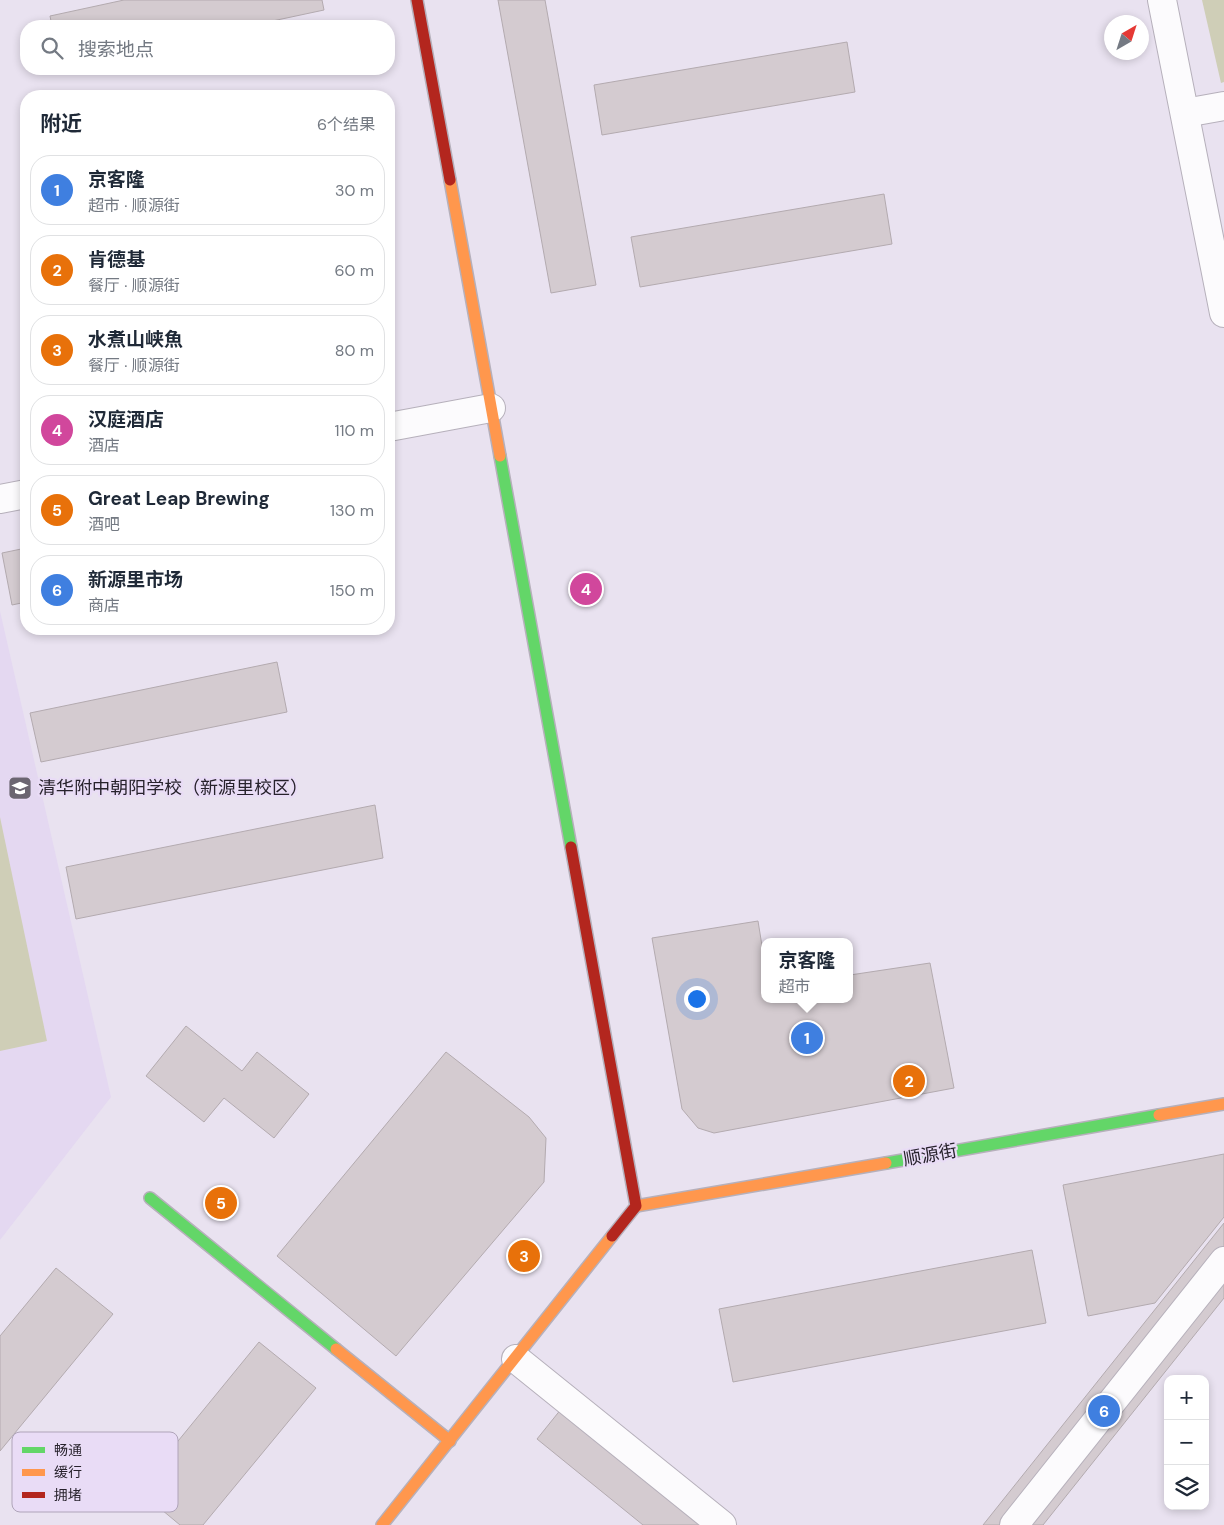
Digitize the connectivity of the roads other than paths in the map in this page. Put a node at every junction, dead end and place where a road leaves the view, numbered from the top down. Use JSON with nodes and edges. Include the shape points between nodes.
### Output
{"nodes":[{"id":1,"x":417,"y":0,"type":"edge"},
{"id":2,"x":1162,"y":0,"type":"edge"},
{"id":3,"x":1224,"y":106,"type":"edge"},
{"id":4,"x":1185,"y":113,"type":"junction"},
{"id":5,"x":1224,"y":313,"type":"edge"},
{"id":6,"x":491,"y":408,"type":"junction"},
{"id":7,"x":395,"y":426,"type":"edge"},
{"id":8,"x":20,"y":495,"type":"edge"},
{"id":9,"x":0,"y":499,"type":"edge"},
{"id":10,"x":1224,"y":1104,"type":"edge"},
{"id":11,"x":150,"y":1198,"type":"dead end"},
{"id":12,"x":636,"y":1206,"type":"junction"},
{"id":13,"x":1224,"y":1261,"type":"edge"},
{"id":14,"x":516,"y":1359,"type":"junction"},
{"id":15,"x":450,"y":1441,"type":"junction"},
{"id":16,"x":382,"y":1525,"type":"edge"},
{"id":17,"x":722,"y":1525,"type":"edge"},
{"id":18,"x":1014,"y":1525,"type":"edge"}],
"edges":[{"from":1,"to":6,"type":"street"},
{"from":2,"to":4,"type":"street"},
{"from":3,"to":4,"type":"street"},
{"from":4,"to":5,"type":"street"},
{"from":6,"to":7,"type":"street"},
{"from":6,"to":12,"type":"street"},
{"from":8,"to":9,"type":"street"},
{"from":10,"to":12,"type":"street","name":"顺源街"},
{"from":11,"to":15,"type":"street"},
{"from":12,"to":14,"type":"street"},
{"from":13,"to":18,"type":"street"},
{"from":14,"to":15,"type":"street"},
{"from":14,"to":17,"type":"street"},
{"from":15,"to":16,"type":"street"}]}
